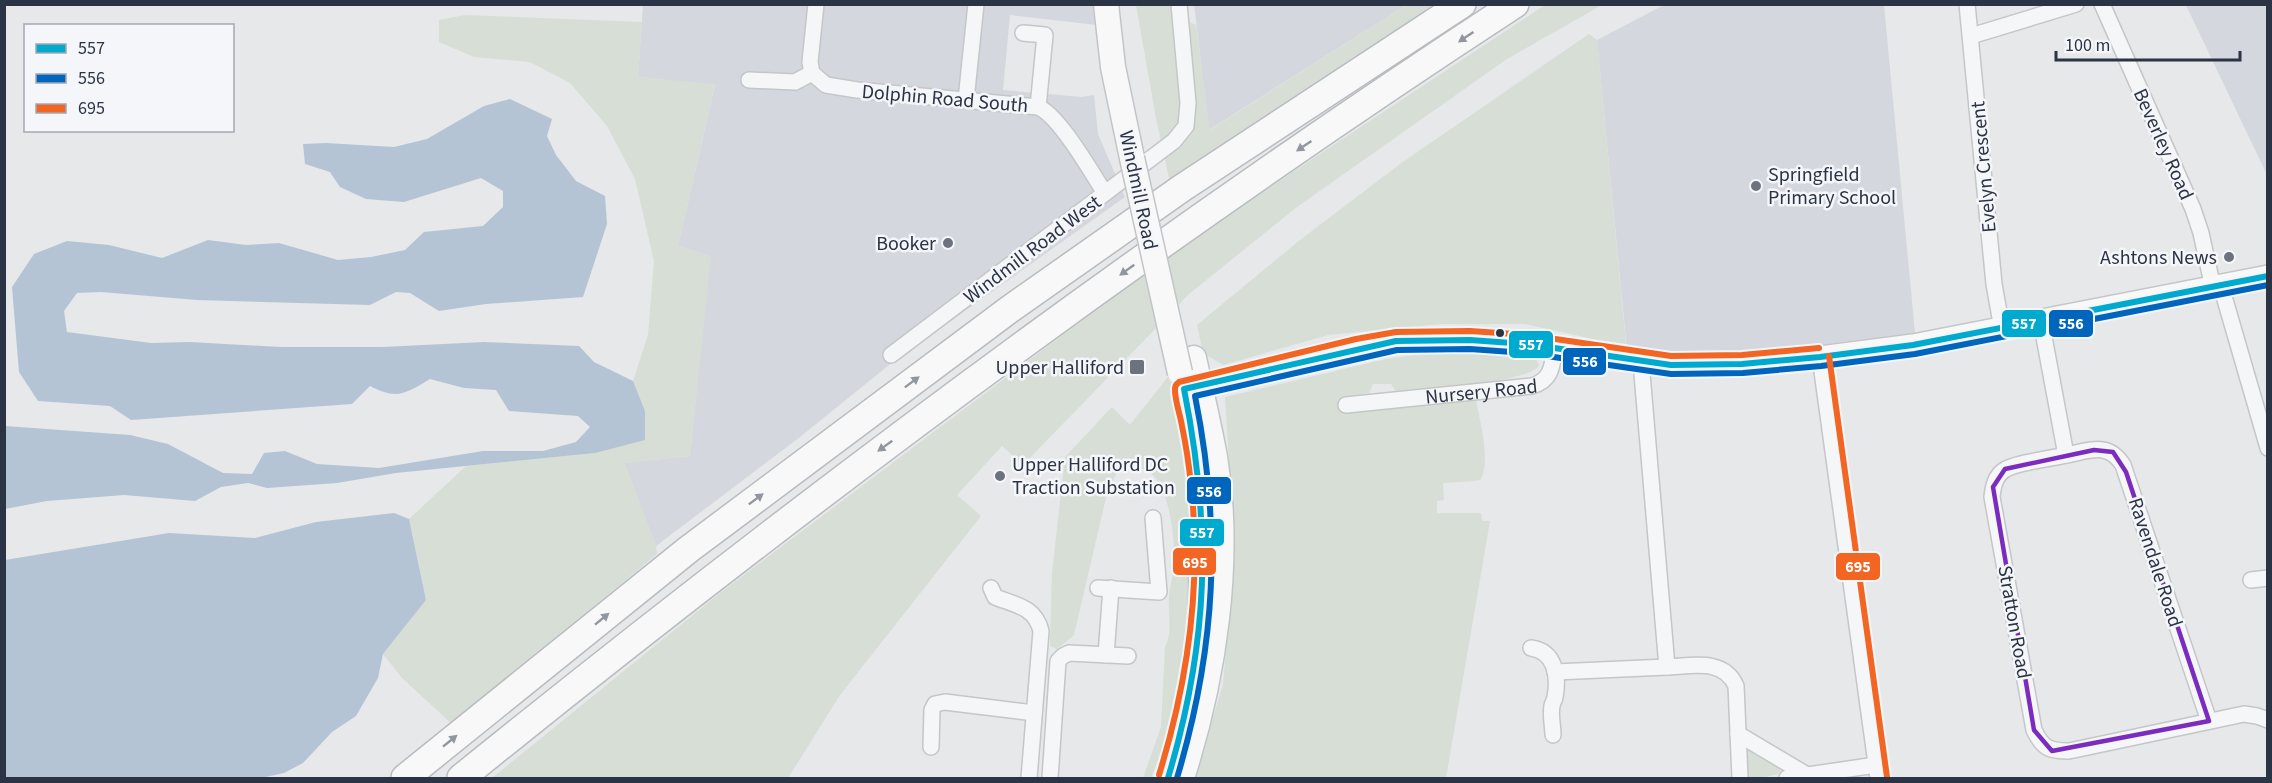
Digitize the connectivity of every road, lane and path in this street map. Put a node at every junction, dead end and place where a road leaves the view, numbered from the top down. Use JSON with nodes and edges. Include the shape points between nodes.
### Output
{"nodes":[{"id":1,"x":816,"y":4,"type":"edge"},
{"id":2,"x":976,"y":4,"type":"edge"},
{"id":3,"x":1106,"y":4,"type":"edge"},
{"id":4,"x":1122,"y":4,"type":"edge"},
{"id":5,"x":1179,"y":4,"type":"edge"},
{"id":6,"x":1462,"y":4,"type":"edge"},
{"id":7,"x":1515,"y":4,"type":"edge"},
{"id":8,"x":1967,"y":4,"type":"edge"},
{"id":9,"x":2076,"y":4,"type":"edge"},
{"id":10,"x":2102,"y":4,"type":"edge"},
{"id":11,"x":1023,"y":33,"type":"dead end"},
{"id":12,"x":1971,"y":36,"type":"junction"},
{"id":13,"x":812,"y":74,"type":"junction"},
{"id":14,"x":748,"y":80,"type":"dead end"},
{"id":15,"x":966,"y":100,"type":"junction"},
{"id":16,"x":1038,"y":106,"type":"junction"},
{"id":17,"x":1139,"y":153,"type":"junction"},
{"id":18,"x":1105,"y":193,"type":"junction"},
{"id":19,"x":2268,"y":276,"type":"edge"},
{"id":20,"x":2217,"y":287,"type":"junction"},
{"id":21,"x":2041,"y":321,"type":"junction"},
{"id":22,"x":2002,"y":328,"type":"junction"},
{"id":23,"x":1555,"y":348,"type":"junction"},
{"id":24,"x":891,"y":355,"type":"dead end"},
{"id":25,"x":1820,"y":357,"type":"junction"},
{"id":26,"x":1641,"y":362,"type":"junction"},
{"id":27,"x":1190,"y":376,"type":"junction"},
{"id":28,"x":1346,"y":405,"type":"dead end"},
{"id":29,"x":2268,"y":448,"type":"edge"},
{"id":30,"x":2066,"y":455,"type":"junction"},
{"id":31,"x":1153,"y":518,"type":"dead end"},
{"id":32,"x":2268,"y":578,"type":"edge"},
{"id":33,"x":2251,"y":580,"type":"dead end"},
{"id":34,"x":991,"y":588,"type":"dead end"},
{"id":35,"x":1531,"y":648,"type":"dead end"},
{"id":36,"x":1106,"y":655,"type":"junction"},
{"id":37,"x":1128,"y":656,"type":"dead end"},
{"id":38,"x":1039,"y":662,"type":"junction"},
{"id":39,"x":1057,"y":666,"type":"junction"},
{"id":40,"x":1667,"y":667,"type":"junction"},
{"id":41,"x":1555,"y":672,"type":"junction"},
{"id":42,"x":1034,"y":713,"type":"junction"},
{"id":43,"x":2268,"y":720,"type":"edge"},
{"id":44,"x":2209,"y":722,"type":"junction"},
{"id":45,"x":1738,"y":734,"type":"junction"},
{"id":46,"x":1553,"y":735,"type":"dead end"},
{"id":47,"x":931,"y":747,"type":"dead end"},
{"id":48,"x":1877,"y":772,"type":"edge"},
{"id":49,"x":1807,"y":775,"type":"junction"},
{"id":50,"x":405,"y":778,"type":"edge"},
{"id":51,"x":461,"y":778,"type":"edge"},
{"id":52,"x":1029,"y":778,"type":"edge"},
{"id":53,"x":1050,"y":778,"type":"edge"},
{"id":54,"x":1168,"y":778,"type":"edge"},
{"id":55,"x":1182,"y":778,"type":"edge"},
{"id":56,"x":1740,"y":778,"type":"edge"},
{"id":57,"x":1787,"y":778,"type":"edge"}],
"edges":[{"from":1,"to":13,"type":"street"},
{"from":2,"to":15,"type":"street"},
{"from":3,"to":17,"type":"main road","name":"Windmill Road","via":[[1113,67]]},
{"from":4,"to":17,"type":"main road","name":"Windmill Road"},
{"from":5,"to":18,"type":"street","name":"Windmill Road West","via":[[1188,103],[1186,126],[1174,141]]},
{"from":50,"to":6,"type":"highway","one_way":true,"via":[[689,549],[1010,309],[1182,188]]},
{"from":7,"to":51,"type":"highway","one_way":true,"via":[[1168,241],[849,472]]},
{"from":8,"to":12,"type":"street","name":"Evelyn Crescent"},
{"from":9,"to":12,"type":"street"},
{"from":10,"to":20,"type":"street","name":"Beverley Road","via":[[2193,209]]},
{"from":11,"to":16,"type":"street","via":[[1046,35]]},
{"from":12,"to":22,"type":"street","name":"Evelyn Crescent","via":[[1994,284]]},
{"from":13,"to":14,"type":"street","via":[[795,82]]},
{"from":13,"to":15,"type":"street","name":"Dolphin Road South","via":[[826,85]]},
{"from":15,"to":16,"type":"street","name":"Dolphin Road South"},
{"from":16,"to":18,"type":"street","name":"Dolphin Road South","via":[[1057,122]]},
{"from":17,"to":27,"type":"main road","name":"Windmill Road"},
{"from":18,"to":24,"type":"street","name":"Windmill Road West"},
{"from":19,"to":20,"type":"street","name":"Nursery Road"},
{"from":20,"to":21,"type":"street","name":"Nursery Road"},
{"from":20,"to":29,"type":"street","name":"Beverley Road"},
{"from":21,"to":22,"type":"street","name":"Nursery Road"},
{"from":21,"to":30,"type":"street"},
{"from":22,"to":25,"type":"street","name":"Nursery Road"},
{"from":23,"to":26,"type":"street","name":"Nursery Road"},
{"from":23,"to":27,"type":"street","name":"Nursery Road","via":[[1470,340],[1396,341]]},
{"from":23,"to":28,"type":"street","name":"Nursery Road","via":[[1546,379],[1532,386],[1383,395]]},
{"from":25,"to":26,"type":"street","name":"Nursery Road","via":[[1699,366]]},
{"from":25,"to":48,"type":"street"},
{"from":26,"to":40,"type":"street"},
{"from":27,"to":54,"type":"main road","via":[[1202,508],[1203,587],[1194,669]]},
{"from":27,"to":55,"type":"main road","via":[[1215,458],[1221,551],[1210,668]]},
{"from":30,"to":44,"type":"street","name":"Ravendale Road","via":[[2108,450],[2123,465]]},
{"from":30,"to":44,"type":"street","name":"Stratton Road","via":[[2006,469],[1993,486],[1994,509],[2038,739],[2052,751],[2069,751]]},
{"from":31,"to":36,"type":"street","via":[[1159,592],[1104,588]]},
{"from":32,"to":33,"type":"street"},
{"from":34,"to":38,"type":"street","via":[[995,597],[1023,606],[1035,616],[1041,631]]},
{"from":35,"to":41,"type":"street","via":[[1546,653]]},
{"from":36,"to":37,"type":"street"},
{"from":36,"to":39,"type":"street","via":[[1069,653],[1058,660]]},
{"from":38,"to":39,"type":"street"},
{"from":38,"to":42,"type":"street"},
{"from":39,"to":53,"type":"street"},
{"from":40,"to":41,"type":"street"},
{"from":40,"to":45,"type":"street","via":[[1710,665],[1726,671],[1736,686]]},
{"from":41,"to":46,"type":"street"},
{"from":42,"to":47,"type":"street","via":[[935,704]]},
{"from":42,"to":52,"type":"street"},
{"from":43,"to":44,"type":"street","name":"Stratton Road","via":[[2244,714]]},
{"from":45,"to":49,"type":"street"},
{"from":45,"to":56,"type":"street"},
{"from":48,"to":49,"type":"street"},
{"from":49,"to":57,"type":"street"}]}
